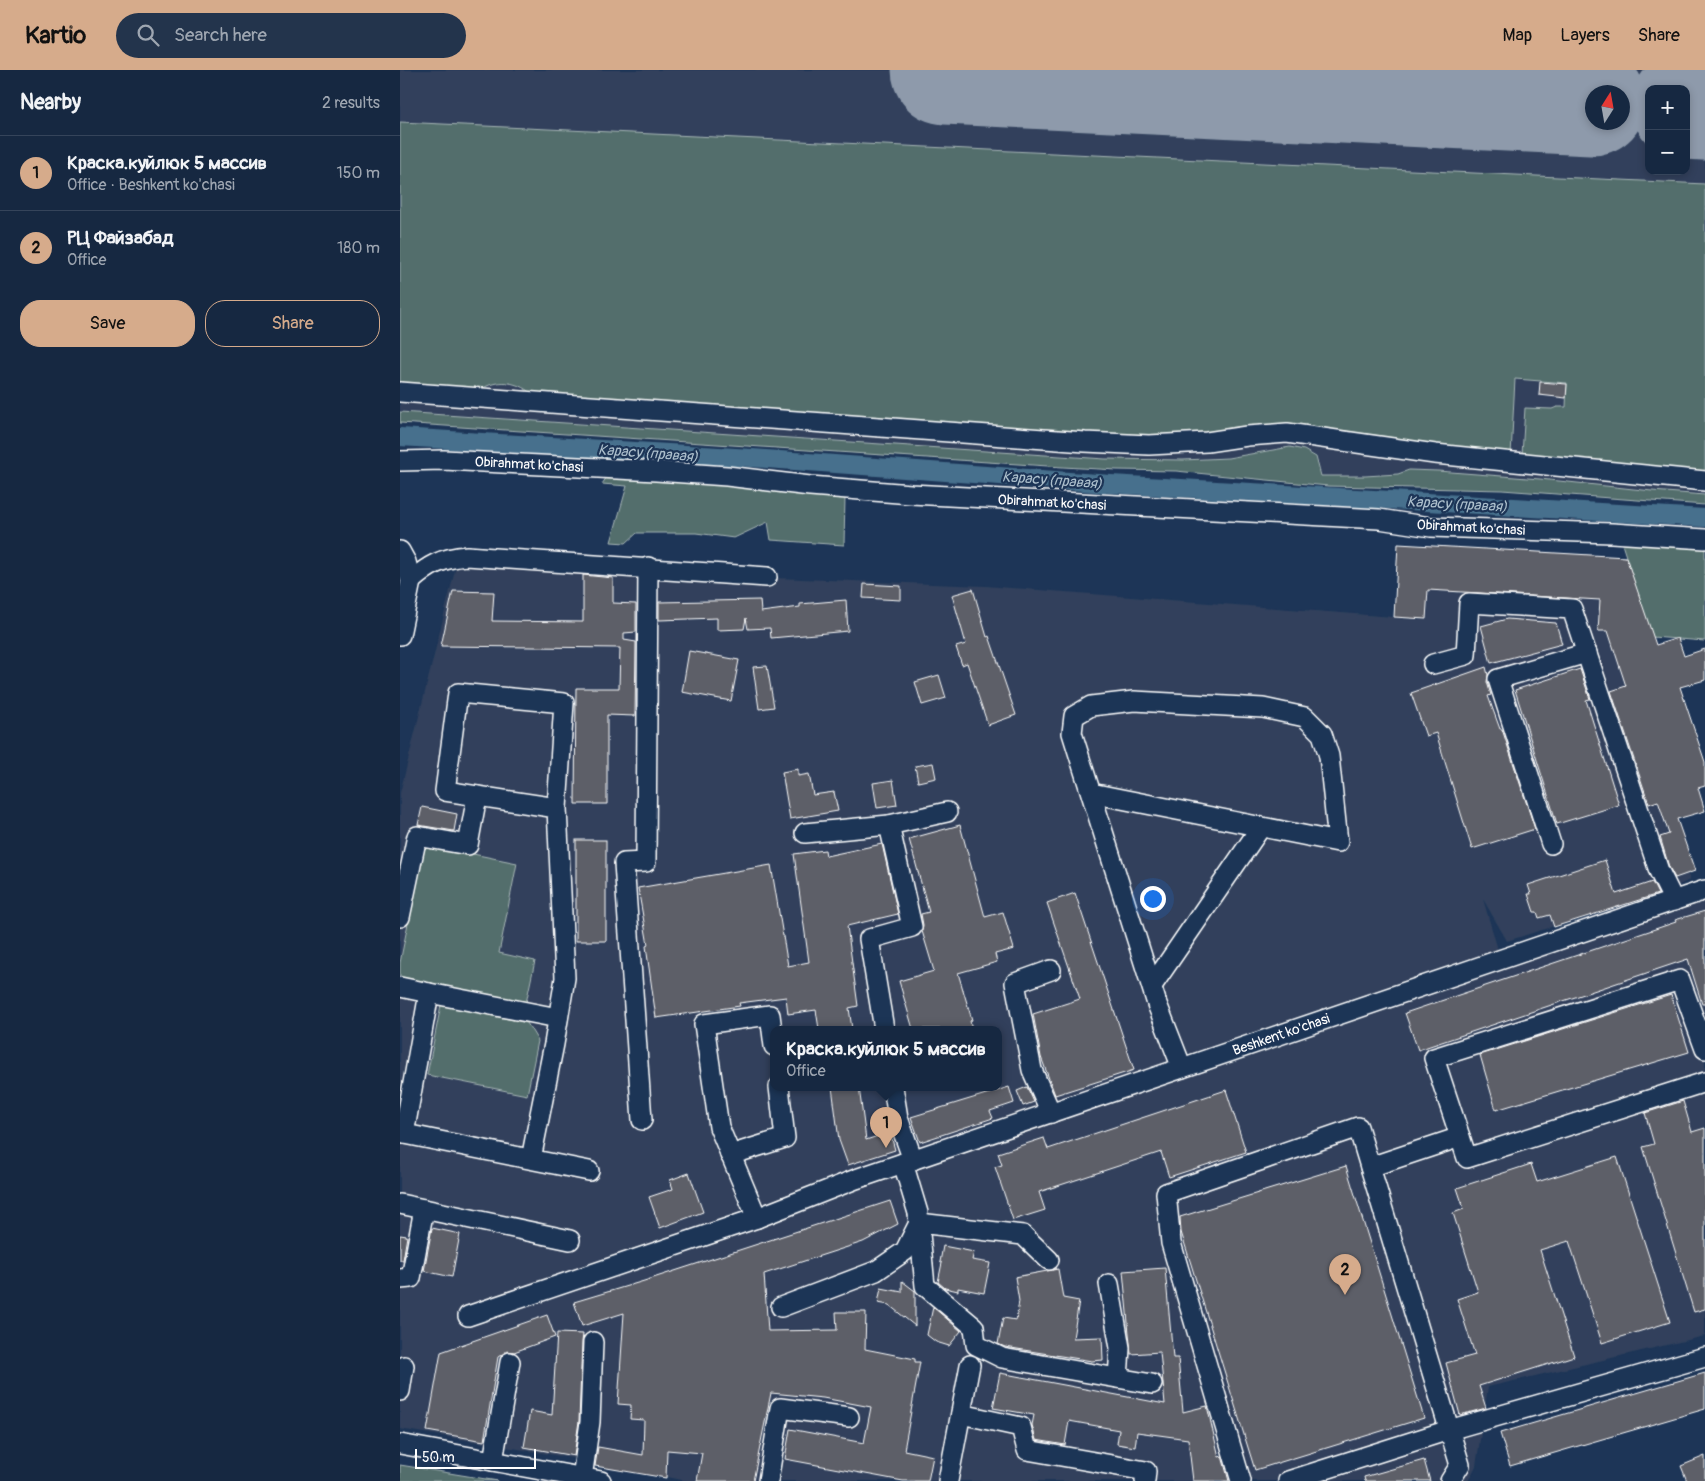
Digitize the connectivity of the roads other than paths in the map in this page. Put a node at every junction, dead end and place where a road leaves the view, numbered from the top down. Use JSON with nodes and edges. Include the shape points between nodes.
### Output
{"nodes":[{"id":1,"x":400,"y":392,"type":"edge"},
{"id":2,"x":400,"y":460,"type":"edge"},
{"id":3,"x":1705,"y":481,"type":"edge"},
{"id":4,"x":1705,"y":539,"type":"edge"},
{"id":5,"x":400,"y":548,"type":"edge"},
{"id":6,"x":400,"y":552,"type":"edge"},
{"id":7,"x":442,"y":560,"type":"junction"},
{"id":8,"x":648,"y":568,"type":"junction"},
{"id":9,"x":767,"y":577,"type":"dead end"},
{"id":10,"x":411,"y":581,"type":"junction"},
{"id":11,"x":400,"y":635,"type":"edge"},
{"id":12,"x":1587,"y":654,"type":"junction"},
{"id":13,"x":1433,"y":664,"type":"dead end"},
{"id":14,"x":1091,"y":793,"type":"junction"},
{"id":15,"x":477,"y":796,"type":"junction"},
{"id":16,"x":557,"y":808,"type":"junction"},
{"id":17,"x":947,"y":812,"type":"dead end"},
{"id":18,"x":889,"y":825,"type":"junction"},
{"id":19,"x":1261,"y":827,"type":"junction"},
{"id":20,"x":805,"y":833,"type":"dead end"},
{"id":21,"x":1551,"y":844,"type":"dead end"},
{"id":22,"x":1705,"y":890,"type":"edge"},
{"id":23,"x":1674,"y":900,"type":"junction"},
{"id":24,"x":400,"y":916,"type":"edge"},
{"id":25,"x":1052,"y":970,"type":"dead end"},
{"id":26,"x":1152,"y":986,"type":"junction"},
{"id":27,"x":400,"y":987,"type":"edge"},
{"id":28,"x":429,"y":993,"type":"junction"},
{"id":29,"x":558,"y":1018,"type":"junction"},
{"id":30,"x":771,"y":1026,"type":"edge"},
{"id":31,"x":884,"y":1026,"type":"edge"},
{"id":32,"x":1705,"y":1049,"type":"edge"},
{"id":33,"x":1182,"y":1068,"type":"junction"},
{"id":34,"x":1705,"y":1082,"type":"edge"},
{"id":35,"x":779,"y":1091,"type":"edge"},
{"id":36,"x":894,"y":1091,"type":"edge"},
{"id":37,"x":1050,"y":1113,"type":"junction"},
{"id":38,"x":642,"y":1120,"type":"dead end"},
{"id":39,"x":402,"y":1133,"type":"edge"},
{"id":40,"x":1460,"y":1137,"type":"junction"},
{"id":41,"x":730,"y":1155,"type":"junction"},
{"id":42,"x":531,"y":1159,"type":"junction"},
{"id":43,"x":908,"y":1162,"type":"junction"},
{"id":44,"x":1370,"y":1166,"type":"junction"},
{"id":45,"x":589,"y":1171,"type":"dead end"},
{"id":46,"x":400,"y":1204,"type":"edge"},
{"id":47,"x":424,"y":1209,"type":"junction"},
{"id":48,"x":757,"y":1218,"type":"junction"},
{"id":49,"x":919,"y":1223,"type":"junction"},
{"id":50,"x":570,"y":1240,"type":"dead end"},
{"id":51,"x":1049,"y":1260,"type":"dead end"},
{"id":52,"x":400,"y":1279,"type":"edge"},
{"id":53,"x":1109,"y":1284,"type":"dead end"},
{"id":54,"x":781,"y":1307,"type":"dead end"},
{"id":55,"x":468,"y":1316,"type":"dead end"},
{"id":56,"x":594,"y":1342,"type":"dead end"},
{"id":57,"x":1705,"y":1358,"type":"edge"},
{"id":58,"x":510,"y":1362,"type":"dead end"},
{"id":59,"x":970,"y":1365,"type":"dead end"},
{"id":60,"x":404,"y":1366,"type":"dead end"},
{"id":61,"x":1118,"y":1378,"type":"junction"},
{"id":62,"x":1152,"y":1384,"type":"dead end"},
{"id":63,"x":400,"y":1391,"type":"edge"},
{"id":64,"x":961,"y":1414,"type":"junction"},
{"id":65,"x":849,"y":1417,"type":"dead end"},
{"id":66,"x":1449,"y":1430,"type":"junction"},
{"id":67,"x":400,"y":1444,"type":"edge"},
{"id":68,"x":492,"y":1461,"type":"junction"},
{"id":69,"x":582,"y":1478,"type":"junction"},
{"id":70,"x":601,"y":1481,"type":"edge"},
{"id":71,"x":768,"y":1481,"type":"edge"},
{"id":72,"x":948,"y":1481,"type":"edge"},
{"id":73,"x":1145,"y":1481,"type":"edge"},
{"id":74,"x":1241,"y":1481,"type":"edge"},
{"id":75,"x":1288,"y":1481,"type":"edge"},
{"id":76,"x":1450,"y":1481,"type":"edge"}],
"edges":[{"from":1,"to":3,"type":"street","via":[[1149,446],[1287,433],[1435,454]]},
{"from":2,"to":4,"type":"street","name":"Obirahmat ko'chasi","via":[[656,471],[911,494],[1379,519],[1430,527]]},
{"from":5,"to":7,"type":"street","via":[[417,556]]},
{"from":6,"to":10,"type":"street","via":[[410,571]]},
{"from":7,"to":8,"type":"street","via":[[466,556]]},
{"from":7,"to":10,"type":"street"},
{"from":8,"to":9,"type":"street"},
{"from":8,"to":38,"type":"street","via":[[646,862],[624,863]]},
{"from":10,"to":11,"type":"street"},
{"from":12,"to":13,"type":"street","via":[[1572,609],[1469,603],[1466,655]]},
{"from":12,"to":21,"type":"street","via":[[1498,679]]},
{"from":12,"to":23,"type":"street","via":[[1659,871]]},
{"from":14,"to":19,"type":"street"},
{"from":14,"to":19,"type":"street","via":[[1072,733],[1074,716],[1091,706],[1134,702],[1214,705],[1263,708],[1305,717],[1322,734],[1328,756],[1338,842]]},
{"from":14,"to":26,"type":"street"},
{"from":15,"to":16,"type":"street"},
{"from":15,"to":16,"type":"street","via":[[446,791],[458,693],[564,703]]},
{"from":15,"to":24,"type":"street","via":[[468,845],[417,836]]},
{"from":16,"to":29,"type":"street","via":[[565,978]]},
{"from":17,"to":18,"type":"street"},
{"from":18,"to":20,"type":"street"},
{"from":18,"to":31,"type":"street","via":[[912,927],[869,938]]},
{"from":19,"to":26,"type":"street"},
{"from":22,"to":23,"type":"street","name":"Beshkent ko'chasi"},
{"from":23,"to":33,"type":"street","name":"Beshkent ko'chasi"},
{"from":25,"to":37,"type":"street","via":[[1015,983],[1032,1070]]},
{"from":26,"to":33,"type":"street"},
{"from":27,"to":28,"type":"street"},
{"from":28,"to":29,"type":"street"},
{"from":28,"to":39,"type":"street"},
{"from":29,"to":42,"type":"street"},
{"from":30,"to":41,"type":"street","via":[[770,1015],[704,1024],[719,1127]]},
{"from":32,"to":40,"type":"street","via":[[1680,980],[1434,1058]]},
{"from":33,"to":37,"type":"street","name":"Beshkent ko'chasi"},
{"from":34,"to":40,"type":"street","via":[[1467,1158]]},
{"from":35,"to":41,"type":"street","via":[[785,1138]]},
{"from":36,"to":43,"type":"street"},
{"from":37,"to":43,"type":"street","name":"Beshkent ko'chasi"},
{"from":39,"to":42,"type":"street"},
{"from":40,"to":44,"type":"street"},
{"from":41,"to":48,"type":"street"},
{"from":42,"to":45,"type":"street"},
{"from":43,"to":48,"type":"street","name":"Beshkent ko'chasi"},
{"from":43,"to":49,"type":"street"},
{"from":44,"to":66,"type":"street"},
{"from":44,"to":74,"type":"street","via":[[1358,1127],[1166,1193],[1171,1243]]},
{"from":46,"to":47,"type":"street"},
{"from":47,"to":50,"type":"street"},
{"from":47,"to":52,"type":"street","via":[[411,1278]]},
{"from":48,"to":55,"type":"street","name":"Beshkent ko'chasi"},
{"from":49,"to":51,"type":"street","via":[[1023,1235]]},
{"from":49,"to":54,"type":"street","via":[[905,1251],[876,1271]]},
{"from":49,"to":61,"type":"street","via":[[925,1286],[974,1327],[976,1345],[1002,1358]]},
{"from":53,"to":61,"type":"street","via":[[1120,1348]]},
{"from":56,"to":69,"type":"street","via":[[590,1422]]},
{"from":57,"to":66,"type":"street"},
{"from":58,"to":68,"type":"street"},
{"from":59,"to":64,"type":"street"},
{"from":60,"to":63,"type":"street"},
{"from":61,"to":62,"type":"street"},
{"from":64,"to":72,"type":"street"},
{"from":64,"to":73,"type":"street","via":[[1021,1427],[1027,1450],[1146,1471]]},
{"from":65,"to":71,"type":"street","via":[[780,1408]]},
{"from":66,"to":75,"type":"street"},
{"from":66,"to":76,"type":"street","via":[[1460,1465]]},
{"from":67,"to":68,"type":"street"},
{"from":68,"to":69,"type":"street"},
{"from":69,"to":70,"type":"street"}]}
